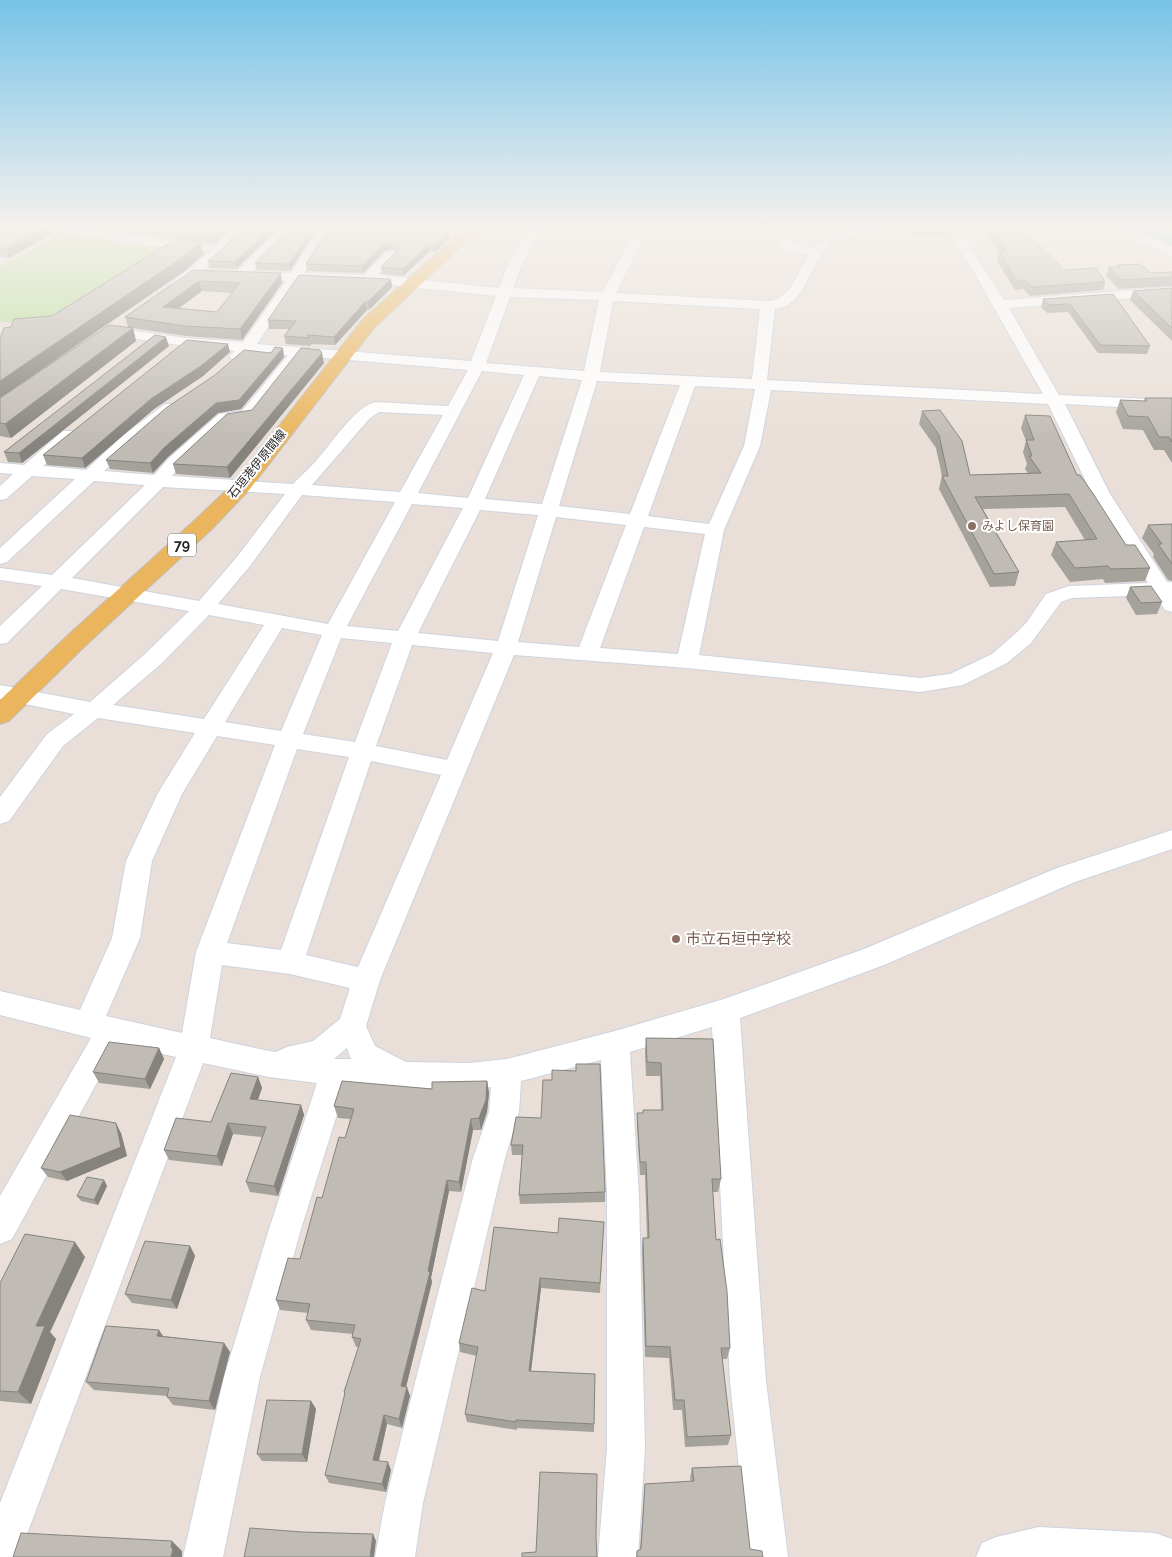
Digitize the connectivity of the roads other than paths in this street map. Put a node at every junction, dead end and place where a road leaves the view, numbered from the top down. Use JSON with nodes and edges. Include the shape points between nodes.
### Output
{"nodes":[{"id":1,"x":281,"y":299,"type":"edge"},
{"id":2,"x":396,"y":299,"type":"edge"},
{"id":3,"x":503,"y":299,"type":"edge"},
{"id":4,"x":607,"y":299,"type":"edge"},
{"id":5,"x":641,"y":299,"type":"edge"},
{"id":6,"x":787,"y":299,"type":"edge"},
{"id":7,"x":995,"y":299,"type":"edge"},
{"id":8,"x":1083,"y":299,"type":"edge"},
{"id":9,"x":768,"y":305,"type":"junction"},
{"id":10,"x":999,"y":305,"type":"junction"},
{"id":11,"x":126,"y":320,"type":"edge"},
{"id":12,"x":109,"y":331,"type":"junction"},
{"id":13,"x":154,"y":338,"type":"junction"},
{"id":14,"x":94,"y":342,"type":"edge"},
{"id":15,"x":186,"y":342,"type":"junction"},
{"id":16,"x":247,"y":348,"type":"junction"},
{"id":17,"x":298,"y":352,"type":"junction"},
{"id":18,"x":134,"y":353,"type":"edge"},
{"id":19,"x":342,"y":355,"type":"junction"},
{"id":20,"x":166,"y":358,"type":"edge"},
{"id":21,"x":477,"y":367,"type":"junction"},
{"id":22,"x":224,"y":368,"type":"edge"},
{"id":23,"x":534,"y":371,"type":"junction"},
{"id":24,"x":591,"y":376,"type":"junction"},
{"id":25,"x":689,"y":381,"type":"junction"},
{"id":26,"x":761,"y":385,"type":"junction"},
{"id":27,"x":1054,"y":399,"type":"junction"},
{"id":28,"x":182,"y":400,"type":"edge"},
{"id":29,"x":1172,"y":405,"type":"edge"},
{"id":30,"x":453,"y":411,"type":"junction"},
{"id":31,"x":81,"y":425,"type":"edge"},
{"id":32,"x":0,"y":468,"type":"edge"},
{"id":33,"x":25,"y":472,"type":"junction"},
{"id":34,"x":89,"y":476,"type":"junction"},
{"id":35,"x":158,"y":481,"type":"junction"},
{"id":36,"x":242,"y":486,"type":"junction"},
{"id":37,"x":297,"y":490,"type":"junction"},
{"id":38,"x":0,"y":495,"type":"edge"},
{"id":39,"x":406,"y":498,"type":"junction"},
{"id":40,"x":474,"y":504,"type":"junction"},
{"id":41,"x":547,"y":510,"type":"junction"},
{"id":42,"x":635,"y":521,"type":"junction"},
{"id":43,"x":715,"y":530,"type":"junction"},
{"id":44,"x":1143,"y":530,"type":"dead end"},
{"id":45,"x":1124,"y":531,"type":"junction"},
{"id":46,"x":0,"y":558,"type":"edge"},
{"id":47,"x":0,"y":574,"type":"edge"},
{"id":48,"x":58,"y":582,"type":"junction"},
{"id":49,"x":1168,"y":594,"type":"edge"},
{"id":50,"x":126,"y":595,"type":"junction"},
{"id":51,"x":203,"y":608,"type":"junction"},
{"id":52,"x":277,"y":620,"type":"junction"},
{"id":53,"x":334,"y":630,"type":"junction"},
{"id":54,"x":0,"y":638,"type":"edge"},
{"id":55,"x":406,"y":638,"type":"junction"},
{"id":56,"x":506,"y":648,"type":"junction"},
{"id":57,"x":586,"y":654,"type":"junction"},
{"id":58,"x":687,"y":661,"type":"junction"},
{"id":59,"x":9,"y":694,"type":"edge"},
{"id":60,"x":94,"y":710,"type":"junction"},
{"id":61,"x":0,"y":714,"type":"edge"},
{"id":62,"x":210,"y":727,"type":"junction"},
{"id":63,"x":289,"y":740,"type":"junction"},
{"id":64,"x":363,"y":751,"type":"junction"},
{"id":65,"x":456,"y":770,"type":"junction"},
{"id":66,"x":0,"y":815,"type":"edge"},
{"id":67,"x":1172,"y":839,"type":"edge"},
{"id":68,"x":210,"y":952,"type":"junction"},
{"id":69,"x":290,"y":963,"type":"junction"},
{"id":70,"x":366,"y":980,"type":"junction"},
{"id":71,"x":0,"y":1003,"type":"edge"},
{"id":72,"x":725,"y":1011,"type":"junction"},
{"id":73,"x":352,"y":1026,"type":"junction"},
{"id":74,"x":99,"y":1027,"type":"junction"},
{"id":75,"x":615,"y":1044,"type":"junction"},
{"id":76,"x":194,"y":1047,"type":"junction"},
{"id":77,"x":270,"y":1064,"type":"junction"},
{"id":78,"x":335,"y":1072,"type":"junction"},
{"id":79,"x":507,"y":1072,"type":"junction"},
{"id":80,"x":405,"y":1076,"type":"junction"},
{"id":81,"x":0,"y":1228,"type":"edge"},
{"id":82,"x":0,"y":1553,"type":"edge"},
{"id":83,"x":203,"y":1557,"type":"edge"},
{"id":84,"x":394,"y":1557,"type":"edge"},
{"id":85,"x":618,"y":1557,"type":"edge"},
{"id":86,"x":768,"y":1557,"type":"edge"},
{"id":87,"x":996,"y":1557,"type":"edge"},
{"id":88,"x":1168,"y":1557,"type":"edge"}],
"edges":[{"from":1,"to":16,"type":"street"},
{"from":2,"to":19,"type":"main road","name":"石垣港伊原間線","number":"79","via":[[368,324]]},
{"from":3,"to":21,"type":"street"},
{"from":4,"to":24,"type":"street"},
{"from":5,"to":9,"type":"street"},
{"from":6,"to":9,"type":"street","via":[[780,304]]},
{"from":7,"to":10,"type":"street"},
{"from":8,"to":10,"type":"street"},
{"from":9,"to":26,"type":"street"},
{"from":10,"to":27,"type":"street"},
{"from":11,"to":12,"type":"street"},
{"from":12,"to":13,"type":"street"},
{"from":12,"to":14,"type":"street"},
{"from":13,"to":15,"type":"street"},
{"from":13,"to":18,"type":"street"},
{"from":15,"to":16,"type":"street"},
{"from":15,"to":20,"type":"street"},
{"from":16,"to":17,"type":"street"},
{"from":16,"to":22,"type":"street"},
{"from":17,"to":19,"type":"street"},
{"from":17,"to":35,"type":"street","via":[[247,416],[225,417]]},
{"from":19,"to":21,"type":"street"},
{"from":19,"to":36,"type":"main road","name":"石垣港伊原間線","number":"79"},
{"from":21,"to":23,"type":"street"},
{"from":21,"to":30,"type":"street"},
{"from":23,"to":24,"type":"street"},
{"from":23,"to":40,"type":"street"},
{"from":24,"to":25,"type":"street"},
{"from":24,"to":41,"type":"street"},
{"from":25,"to":26,"type":"street"},
{"from":25,"to":42,"type":"street"},
{"from":26,"to":27,"type":"street"},
{"from":26,"to":43,"type":"street","via":[[752,446]]},
{"from":27,"to":29,"type":"street"},
{"from":27,"to":45,"type":"street","via":[[1101,494]]},
{"from":28,"to":34,"type":"street","via":[[140,430]]},
{"from":30,"to":37,"type":"street","via":[[375,408],[364,415]]},
{"from":30,"to":39,"type":"street"},
{"from":31,"to":33,"type":"street"},
{"from":32,"to":33,"type":"street"},
{"from":33,"to":34,"type":"street"},
{"from":33,"to":38,"type":"street"},
{"from":34,"to":35,"type":"street"},
{"from":34,"to":46,"type":"street"},
{"from":35,"to":36,"type":"street"},
{"from":35,"to":48,"type":"street"},
{"from":36,"to":37,"type":"street"},
{"from":36,"to":50,"type":"main road","name":"石垣港伊原間線","number":"79"},
{"from":37,"to":39,"type":"street"},
{"from":37,"to":51,"type":"street","via":[[244,562]]},
{"from":39,"to":40,"type":"street"},
{"from":39,"to":53,"type":"street"},
{"from":40,"to":41,"type":"street"},
{"from":40,"to":55,"type":"street"},
{"from":41,"to":42,"type":"street"},
{"from":41,"to":56,"type":"street"},
{"from":42,"to":43,"type":"street"},
{"from":42,"to":57,"type":"street"},
{"from":43,"to":58,"type":"street"},
{"from":44,"to":45,"type":"street"},
{"from":45,"to":49,"type":"street"},
{"from":47,"to":48,"type":"street"},
{"from":48,"to":50,"type":"street"},
{"from":48,"to":54,"type":"street"},
{"from":49,"to":58,"type":"street","via":[[1069,592],[1053,598],[1020,644],[988,666],[945,682],[920,685]]},
{"from":50,"to":51,"type":"street"},
{"from":50,"to":59,"type":"main road","name":"石垣港伊原間線","number":"79"},
{"from":51,"to":52,"type":"street"},
{"from":51,"to":60,"type":"street","via":[[153,659]]},
{"from":52,"to":53,"type":"street"},
{"from":52,"to":62,"type":"street"},
{"from":53,"to":55,"type":"street"},
{"from":53,"to":63,"type":"street"},
{"from":55,"to":56,"type":"street"},
{"from":55,"to":64,"type":"street"},
{"from":56,"to":57,"type":"street"},
{"from":56,"to":65,"type":"street"},
{"from":57,"to":58,"type":"street"},
{"from":59,"to":60,"type":"street"},
{"from":59,"to":61,"type":"main road","name":"石垣港伊原間線","number":"79"},
{"from":60,"to":62,"type":"street"},
{"from":60,"to":66,"type":"street","via":[[55,740]]},
{"from":62,"to":63,"type":"street"},
{"from":62,"to":74,"type":"street","via":[[170,793],[139,861],[126,938]]},
{"from":63,"to":64,"type":"street"},
{"from":63,"to":68,"type":"street"},
{"from":64,"to":65,"type":"street"},
{"from":64,"to":69,"type":"street"},
{"from":65,"to":70,"type":"street"},
{"from":67,"to":72,"type":"street","via":[[1066,875],[874,957]]},
{"from":68,"to":69,"type":"street"},
{"from":68,"to":76,"type":"street"},
{"from":69,"to":70,"type":"street"},
{"from":70,"to":73,"type":"street"},
{"from":71,"to":74,"type":"street"},
{"from":72,"to":75,"type":"street"},
{"from":72,"to":86,"type":"street","via":[[748,1381]]},
{"from":73,"to":77,"type":"street","via":[[321,1052]]},
{"from":73,"to":80,"type":"street","via":[[364,1055]]},
{"from":74,"to":76,"type":"street"},
{"from":74,"to":81,"type":"street"},
{"from":75,"to":79,"type":"street"},
{"from":75,"to":85,"type":"street","via":[[623,1196],[626,1448]]},
{"from":76,"to":77,"type":"street"},
{"from":76,"to":82,"type":"street"},
{"from":77,"to":78,"type":"street"},
{"from":78,"to":80,"type":"street"},
{"from":78,"to":83,"type":"street","via":[[242,1377]]},
{"from":79,"to":80,"type":"street","via":[[469,1076]]},
{"from":79,"to":84,"type":"street","via":[[504,1112],[489,1158],[430,1394]]},
{"from":87,"to":88,"type":"street","via":[[1039,1547],[1155,1552]]}]}
